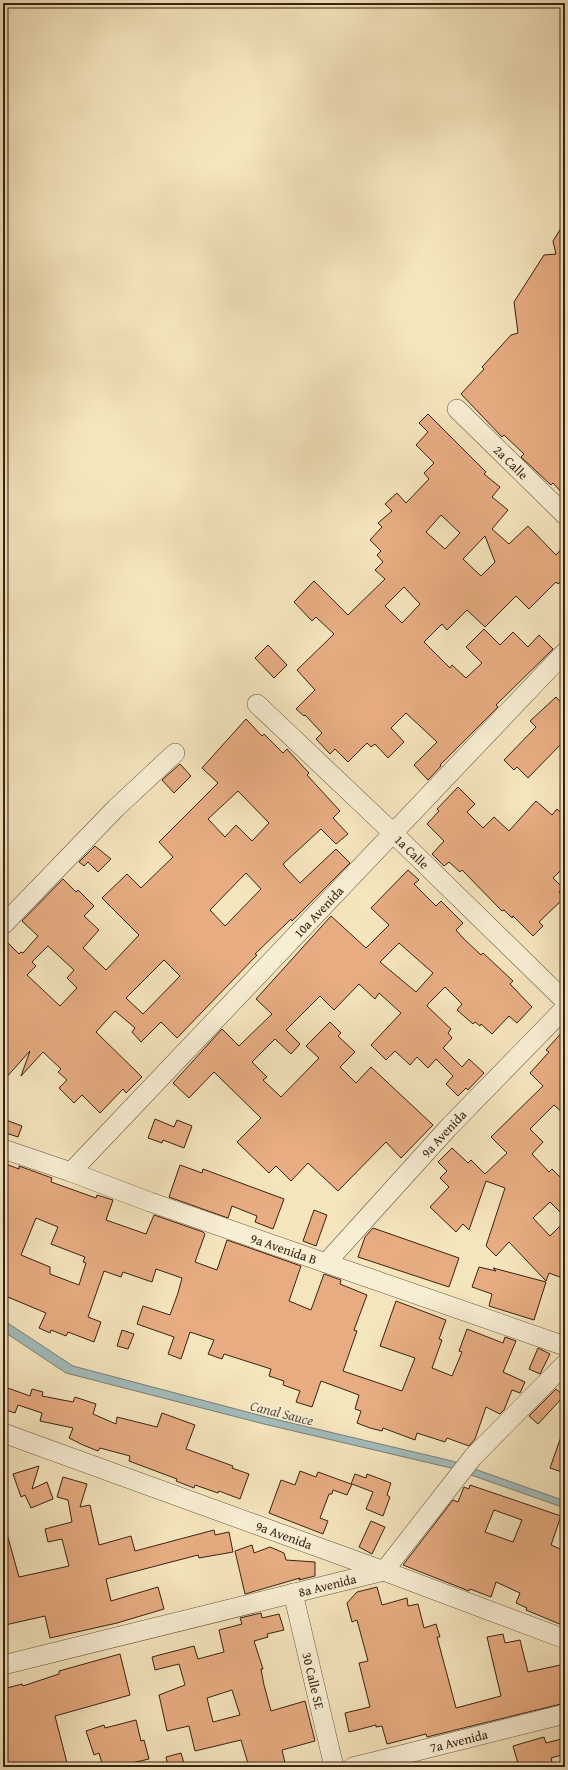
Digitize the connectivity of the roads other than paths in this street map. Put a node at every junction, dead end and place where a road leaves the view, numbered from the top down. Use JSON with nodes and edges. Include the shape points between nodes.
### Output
{"nodes":[{"id":1,"x":457,"y":409,"type":"dead end"},
{"id":2,"x":565,"y":514,"type":"edge"},
{"id":3,"x":565,"y":652,"type":"edge"},
{"id":4,"x":257,"y":704,"type":"dead end"},
{"id":5,"x":174,"y":753,"type":"dead end"},
{"id":6,"x":393,"y":832,"type":"junction"},
{"id":7,"x":3,"y":925,"type":"edge"},
{"id":8,"x":565,"y":1001,"type":"edge"},
{"id":9,"x":565,"y":1008,"type":"edge"},
{"id":10,"x":3,"y":1149,"type":"edge"},
{"id":11,"x":71,"y":1172,"type":"junction"},
{"id":12,"x":326,"y":1263,"type":"junction"},
{"id":13,"x":565,"y":1346,"type":"edge"},
{"id":14,"x":565,"y":1364,"type":"edge"},
{"id":15,"x":3,"y":1433,"type":"edge"},
{"id":16,"x":384,"y":1571,"type":"junction"},
{"id":17,"x":293,"y":1593,"type":"junction"},
{"id":18,"x":565,"y":1639,"type":"edge"},
{"id":19,"x":3,"y":1665,"type":"edge"},
{"id":20,"x":565,"y":1714,"type":"edge"},
{"id":21,"x":334,"y":1767,"type":"edge"},
{"id":22,"x":353,"y":1767,"type":"edge"}],
"edges":[{"from":1,"to":2,"type":"street","name":"2a Calle"},
{"from":3,"to":6,"type":"street","name":"10a Avenida"},
{"from":4,"to":6,"type":"street","name":"1a Calle"},
{"from":5,"to":7,"type":"street","via":[[111,813]]},
{"from":6,"to":8,"type":"street","name":"1a Calle"},
{"from":6,"to":11,"type":"street","name":"10a Avenida"},
{"from":9,"to":12,"type":"street","name":"9a Avenida","via":[[448,1128]]},
{"from":10,"to":11,"type":"street","name":"9a Avenida B"},
{"from":11,"to":12,"type":"street","name":"9a Avenida B"},
{"from":12,"to":13,"type":"street","name":"9a Avenida B"},
{"from":14,"to":16,"type":"street","via":[[473,1457]]},
{"from":15,"to":16,"type":"street","name":"9a Avenida"},
{"from":16,"to":17,"type":"street","name":"8a Avenida"},
{"from":16,"to":18,"type":"street","name":"9a Avenida"},
{"from":17,"to":19,"type":"street","name":"8a Avenida"},
{"from":17,"to":21,"type":"street","name":"30 Calle SE"},
{"from":20,"to":22,"type":"street","name":"7a Avenida"}]}
